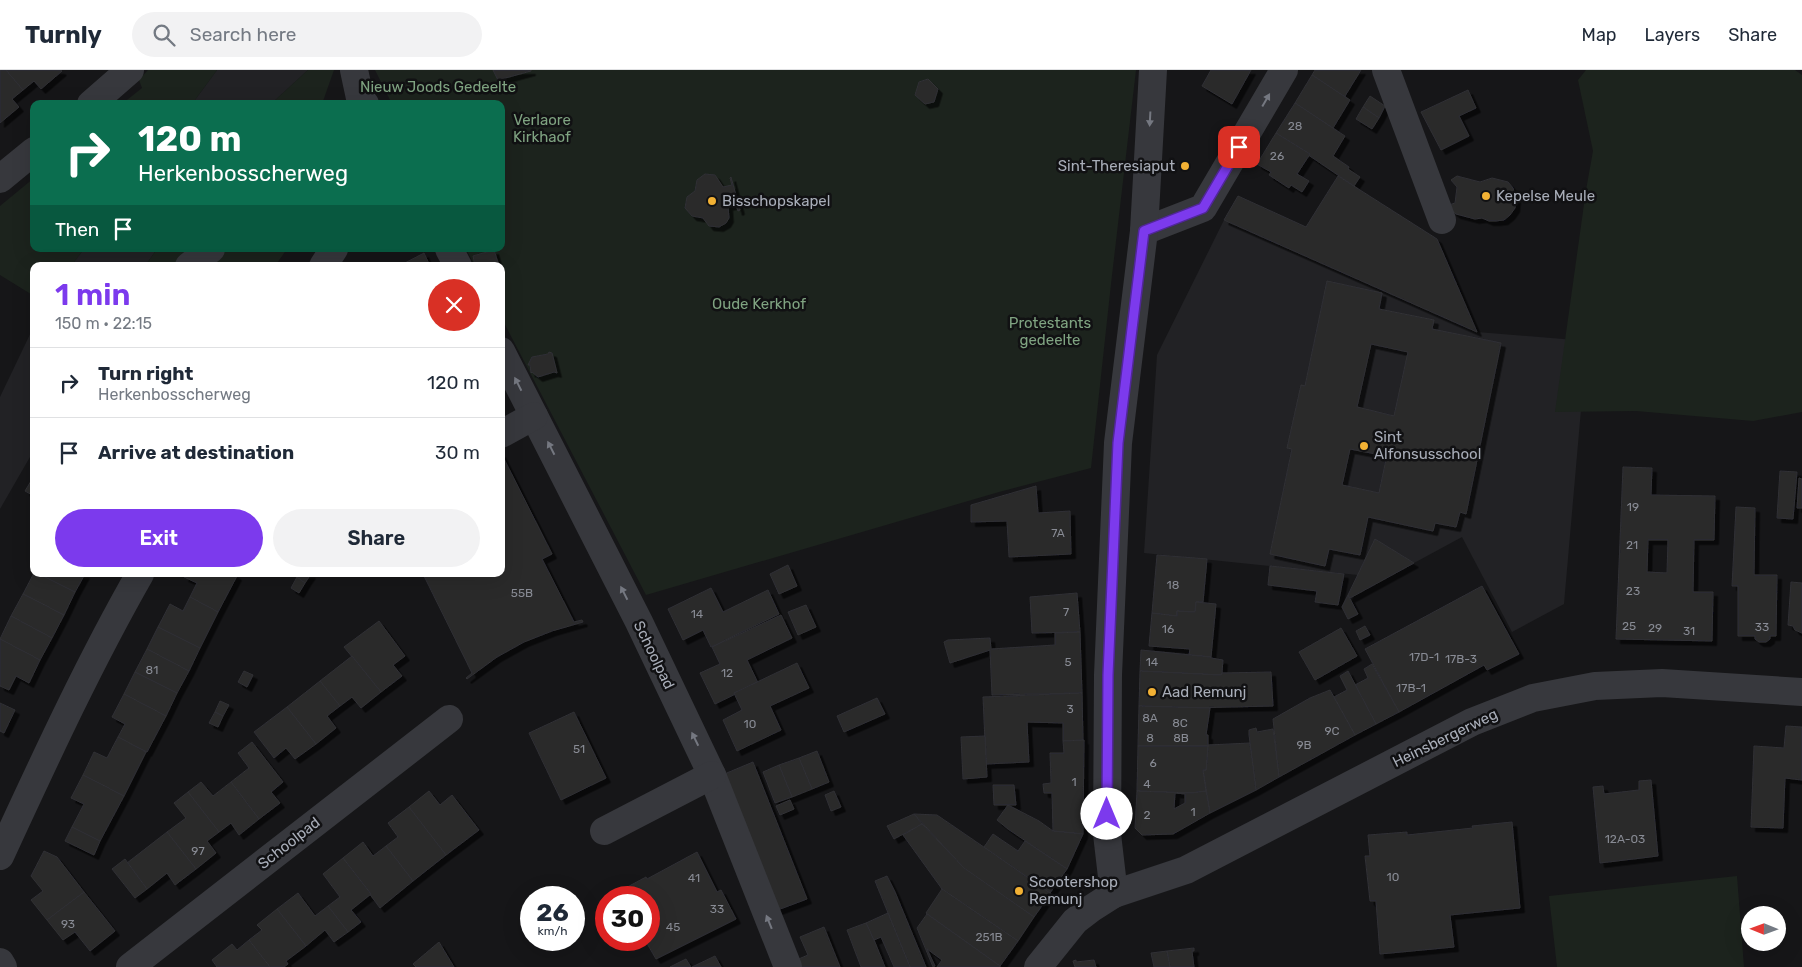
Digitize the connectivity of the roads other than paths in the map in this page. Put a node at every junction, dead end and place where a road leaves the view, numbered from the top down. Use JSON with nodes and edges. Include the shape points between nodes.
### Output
{"nodes":[{"id":1,"x":130,"y":70,"type":"edge"},
{"id":2,"x":354,"y":70,"type":"edge"},
{"id":3,"x":1153,"y":70,"type":"edge"},
{"id":4,"x":1284,"y":70,"type":"edge"},
{"id":5,"x":1386,"y":70,"type":"edge"},
{"id":6,"x":96,"y":100,"type":"edge"},
{"id":7,"x":360,"y":100,"type":"edge"},
{"id":8,"x":30,"y":154,"type":"edge"},
{"id":9,"x":0,"y":179,"type":"edge"},
{"id":10,"x":1442,"y":220,"type":"dead end"},
{"id":11,"x":1144,"y":231,"type":"junction"},
{"id":12,"x":206,"y":252,"type":"edge"},
{"id":13,"x":194,"y":262,"type":"edge"},
{"id":14,"x":505,"y":359,"type":"edge"},
{"id":15,"x":534,"y":416,"type":"junction"},
{"id":16,"x":505,"y":432,"type":"edge"},
{"id":17,"x":138,"y":577,"type":"edge"},
{"id":18,"x":1802,"y":692,"type":"edge"},
{"id":19,"x":449,"y":719,"type":"dead end"},
{"id":20,"x":712,"y":775,"type":"junction"},
{"id":21,"x":604,"y":831,"type":"dead end"},
{"id":22,"x":0,"y":856,"type":"edge"},
{"id":23,"x":1114,"y":894,"type":"junction"},
{"id":24,"x":0,"y":962,"type":"edge"},
{"id":25,"x":3,"y":967,"type":"edge"},
{"id":26,"x":130,"y":967,"type":"edge"},
{"id":27,"x":788,"y":967,"type":"edge"},
{"id":28,"x":1038,"y":967,"type":"edge"}],
"edges":[{"from":1,"to":6,"type":"street"},
{"from":2,"to":7,"type":"street"},
{"from":3,"to":11,"type":"street","one_way":true},
{"from":11,"to":4,"type":"street","one_way":true,"via":[[1203,208]]},
{"from":5,"to":10,"type":"street"},
{"from":8,"to":9,"type":"street"},
{"from":11,"to":23,"type":"street","via":[[1118,443],[1108,685],[1107,834]]},
{"from":12,"to":13,"type":"street"},
{"from":15,"to":14,"type":"street","name":"Schoolpad","one_way":true},
{"from":15,"to":16,"type":"street"},
{"from":20,"to":15,"type":"street","name":"Schoolpad","one_way":true,"via":[[635,614]]},
{"from":17,"to":22,"type":"street"},
{"from":18,"to":23,"type":"street","name":"Heinsbergerweg","via":[[1662,683],[1595,686],[1533,698],[1472,722],[1186,870]]},
{"from":19,"to":26,"type":"street","name":"Schoolpad"},
{"from":20,"to":21,"type":"street"},
{"from":27,"to":20,"type":"street","name":"Schoolpad","one_way":true},
{"from":23,"to":28,"type":"street","name":"Heinsbergerweg","via":[[1075,922]]},
{"from":24,"to":25,"type":"street"}]}
